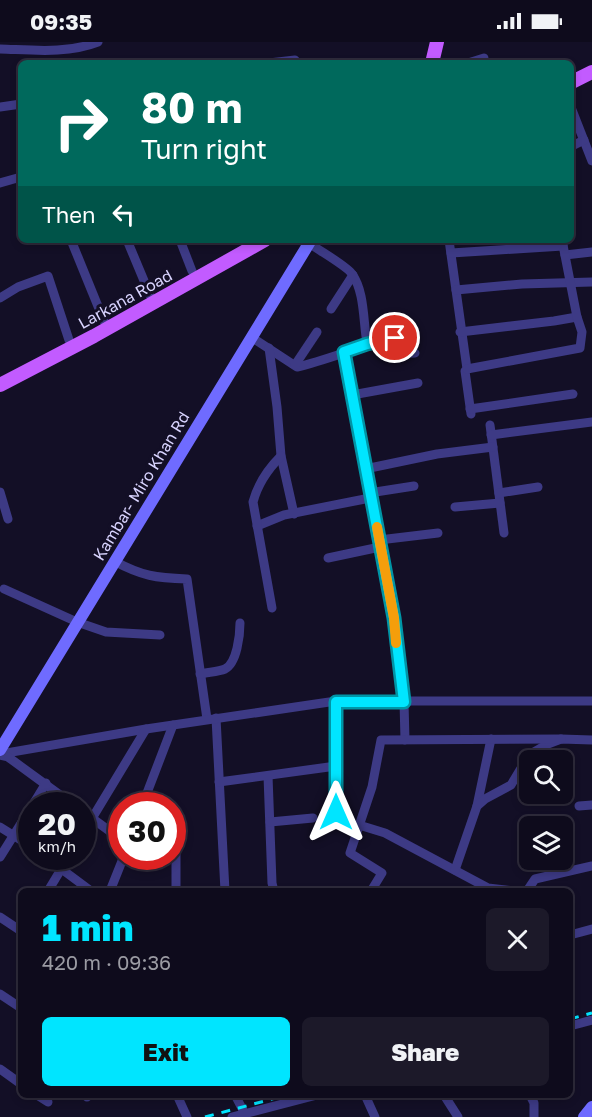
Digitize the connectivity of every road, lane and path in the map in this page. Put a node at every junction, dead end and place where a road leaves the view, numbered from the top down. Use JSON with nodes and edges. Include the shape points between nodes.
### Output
{"nodes":[{"id":1,"x":98,"y":42,"type":"edge"},
{"id":2,"x":437,"y":42,"type":"edge"},
{"id":3,"x":0,"y":49,"type":"edge"},
{"id":4,"x":484,"y":58,"type":"dead end"},
{"id":5,"x":433,"y":60,"type":"edge"},
{"id":6,"x":478,"y":60,"type":"edge"},
{"id":7,"x":592,"y":64,"type":"edge"},
{"id":8,"x":574,"y":72,"type":"edge"},
{"id":9,"x":592,"y":72,"type":"edge"},
{"id":10,"x":574,"y":81,"type":"edge"},
{"id":11,"x":0,"y":100,"type":"edge"},
{"id":12,"x":18,"y":104,"type":"edge"},
{"id":13,"x":0,"y":107,"type":"edge"},
{"id":14,"x":574,"y":114,"type":"edge"},
{"id":15,"x":587,"y":143,"type":"edge"},
{"id":16,"x":592,"y":161,"type":"edge"},
{"id":17,"x":18,"y":178,"type":"edge"},
{"id":18,"x":0,"y":183,"type":"edge"},
{"id":19,"x":72,"y":243,"type":"edge"},
{"id":20,"x":128,"y":243,"type":"edge"},
{"id":21,"x":181,"y":243,"type":"edge"},
{"id":22,"x":309,"y":243,"type":"edge"},
{"id":23,"x":311,"y":243,"type":"edge"},
{"id":24,"x":449,"y":243,"type":"edge"},
{"id":25,"x":244,"y":246,"type":"edge"},
{"id":26,"x":564,"y":247,"type":"edge"},
{"id":27,"x":592,"y":252,"type":"edge"},
{"id":28,"x":451,"y":253,"type":"junction"},
{"id":29,"x":192,"y":271,"type":"junction"},
{"id":30,"x":353,"y":275,"type":"junction"},
{"id":31,"x":592,"y":282,"type":"edge"},
{"id":32,"x":571,"y":284,"type":"junction"},
{"id":33,"x":456,"y":290,"type":"junction"},
{"id":34,"x":150,"y":295,"type":"junction"},
{"id":35,"x":0,"y":298,"type":"edge"},
{"id":36,"x":331,"y":309,"type":"dead end"},
{"id":37,"x":577,"y":317,"type":"junction"},
{"id":38,"x":104,"y":321,"type":"junction"},
{"id":39,"x":587,"y":331,"type":"edge"},
{"id":40,"x":317,"y":332,"type":"dead end"},
{"id":41,"x":460,"y":332,"type":"junction"},
{"id":42,"x":251,"y":337,"type":"junction"},
{"id":43,"x":69,"y":340,"type":"junction"},
{"id":44,"x":367,"y":344,"type":"junction"},
{"id":45,"x":269,"y":348,"type":"junction"},
{"id":46,"x":344,"y":352,"type":"junction"},
{"id":47,"x":415,"y":353,"type":"dead end"},
{"id":48,"x":295,"y":365,"type":"junction"},
{"id":49,"x":467,"y":369,"type":"junction"},
{"id":50,"x":0,"y":375,"type":"edge"},
{"id":51,"x":418,"y":383,"type":"dead end"},
{"id":52,"x":0,"y":385,"type":"edge"},
{"id":53,"x":573,"y":394,"type":"dead end"},
{"id":54,"x":352,"y":395,"type":"junction"},
{"id":55,"x":592,"y":422,"type":"edge"},
{"id":56,"x":493,"y":447,"type":"junction"},
{"id":57,"x":281,"y":456,"type":"junction"},
{"id":58,"x":365,"y":469,"type":"junction"},
{"id":59,"x":414,"y":486,"type":"dead end"},
{"id":60,"x":538,"y":487,"type":"dead end"},
{"id":61,"x":0,"y":492,"type":"edge"},
{"id":62,"x":499,"y":493,"type":"junction"},
{"id":63,"x":369,"y":496,"type":"junction"},
{"id":64,"x":500,"y":503,"type":"junction"},
{"id":65,"x":455,"y":507,"type":"dead end"},
{"id":66,"x":294,"y":514,"type":"junction"},
{"id":67,"x":8,"y":519,"type":"dead end"},
{"id":68,"x":257,"y":526,"type":"junction"},
{"id":69,"x":438,"y":533,"type":"dead end"},
{"id":70,"x":504,"y":533,"type":"dead end"},
{"id":71,"x":380,"y":544,"type":"junction"},
{"id":72,"x":328,"y":558,"type":"dead end"},
{"id":73,"x":114,"y":561,"type":"junction"},
{"id":74,"x":4,"y":589,"type":"dead end"},
{"id":75,"x":272,"y":608,"type":"dead end"},
{"id":76,"x":76,"y":622,"type":"junction"},
{"id":77,"x":240,"y":623,"type":"dead end"},
{"id":78,"x":160,"y":635,"type":"dead end"},
{"id":79,"x":200,"y":674,"type":"junction"},
{"id":80,"x":592,"y":701,"type":"edge"},
{"id":81,"x":336,"y":702,"type":"junction"},
{"id":82,"x":404,"y":702,"type":"junction"},
{"id":83,"x":211,"y":719,"type":"junction"},
{"id":84,"x":173,"y":725,"type":"junction"},
{"id":85,"x":146,"y":729,"type":"junction"},
{"id":86,"x":561,"y":739,"type":"junction"},
{"id":87,"x":405,"y":740,"type":"junction"},
{"id":88,"x":491,"y":740,"type":"junction"},
{"id":89,"x":592,"y":740,"type":"edge"},
{"id":90,"x":0,"y":753,"type":"edge"},
{"id":91,"x":336,"y":766,"type":"junction"},
{"id":92,"x":268,"y":776,"type":"junction"},
{"id":93,"x":219,"y":782,"type":"junction"},
{"id":94,"x":46,"y":783,"type":"junction"},
{"id":95,"x":41,"y":792,"type":"edge"},
{"id":96,"x":57,"y":792,"type":"edge"},
{"id":97,"x":147,"y":792,"type":"edge"},
{"id":98,"x":477,"y":806,"type":"junction"},
{"id":99,"x":579,"y":806,"type":"dead end"},
{"id":100,"x":592,"y":806,"type":"edge"},
{"id":101,"x":336,"y":812,"type":"dead end"},
{"id":102,"x":96,"y":813,"type":"edge"},
{"id":103,"x":313,"y":818,"type":"dead end"},
{"id":104,"x":96,"y":820,"type":"edge"},
{"id":105,"x":270,"y":822,"type":"junction"},
{"id":106,"x":359,"y":825,"type":"junction"},
{"id":107,"x":0,"y":827,"type":"edge"},
{"id":108,"x":18,"y":829,"type":"edge"},
{"id":109,"x":108,"y":829,"type":"edge"},
{"id":110,"x":14,"y":835,"type":"junction"},
{"id":111,"x":18,"y":838,"type":"edge"},
{"id":112,"x":0,"y":857,"type":"edge"},
{"id":113,"x":592,"y":866,"type":"edge"},
{"id":114,"x":61,"y":870,"type":"joint"},
{"id":115,"x":118,"y":870,"type":"edge"},
{"id":116,"x":176,"y":870,"type":"edge"},
{"id":117,"x":455,"y":870,"type":"junction"},
{"id":118,"x":50,"y":888,"type":"edge"},
{"id":119,"x":87,"y":888,"type":"edge"},
{"id":120,"x":111,"y":888,"type":"edge"},
{"id":121,"x":176,"y":888,"type":"edge"},
{"id":122,"x":225,"y":888,"type":"edge"},
{"id":123,"x":273,"y":888,"type":"edge"},
{"id":124,"x":373,"y":888,"type":"edge"},
{"id":125,"x":488,"y":888,"type":"edge"},
{"id":126,"x":529,"y":888,"type":"edge"},
{"id":127,"x":0,"y":916,"type":"edge"},
{"id":128,"x":18,"y":929,"type":"edge"},
{"id":129,"x":592,"y":929,"type":"edge"},
{"id":130,"x":573,"y":934,"type":"edge"},
{"id":131,"x":0,"y":994,"type":"edge"},
{"id":132,"x":18,"y":1006,"type":"edge"},
{"id":133,"x":592,"y":1020,"type":"edge"},
{"id":134,"x":573,"y":1025,"type":"edge"},
{"id":135,"x":0,"y":1069,"type":"edge"},
{"id":136,"x":18,"y":1082,"type":"edge"},
{"id":137,"x":42,"y":1098,"type":"edge"},
{"id":138,"x":178,"y":1098,"type":"edge"},
{"id":139,"x":237,"y":1098,"type":"edge"},
{"id":140,"x":308,"y":1098,"type":"edge"},
{"id":141,"x":366,"y":1098,"type":"edge"},
{"id":142,"x":446,"y":1098,"type":"edge"},
{"id":143,"x":532,"y":1098,"type":"edge"},
{"id":144,"x":48,"y":1102,"type":"dead end"},
{"id":145,"x":592,"y":1107,"type":"edge"},
{"id":146,"x":266,"y":1113,"type":"edge"},
{"id":147,"x":245,"y":1114,"type":"junction"},
{"id":148,"x":187,"y":1117,"type":"edge"},
{"id":149,"x":232,"y":1117,"type":"edge"},
{"id":150,"x":375,"y":1117,"type":"edge"},
{"id":151,"x":458,"y":1117,"type":"edge"},
{"id":152,"x":534,"y":1117,"type":"edge"},
{"id":153,"x":584,"y":1117,"type":"edge"}],
"edges":[{"from":1,"to":3,"type":"street","via":[[81,48]]},
{"from":2,"to":5,"type":"main road"},
{"from":4,"to":6,"type":"street"},
{"from":7,"to":8,"type":"main road"},
{"from":9,"to":10,"type":"main road"},
{"from":11,"to":13,"type":"street"},
{"from":12,"to":13,"type":"street"},
{"from":14,"to":15,"type":"street"},
{"from":15,"to":16,"type":"street"},
{"from":17,"to":18,"type":"street"},
{"from":19,"to":38,"type":"street"},
{"from":20,"to":34,"type":"street"},
{"from":21,"to":29,"type":"street"},
{"from":22,"to":42,"type":"main road","name":"Kambar- Miro Khan Rd"},
{"from":23,"to":30,"type":"street"},
{"from":24,"to":28,"type":"street"},
{"from":25,"to":29,"type":"main road","name":"Larkana Road"},
{"from":25,"to":52,"type":"main road","name":"Larkana Road","via":[[94,336]]},
{"from":26,"to":27,"type":"street"},
{"from":26,"to":28,"type":"street"},
{"from":26,"to":32,"type":"street"},
{"from":28,"to":33,"type":"street"},
{"from":29,"to":34,"type":"main road","name":"Larkana Road"},
{"from":30,"to":36,"type":"street"},
{"from":30,"to":44,"type":"street","via":[[363,301]]},
{"from":31,"to":32,"type":"street"},
{"from":32,"to":33,"type":"street"},
{"from":32,"to":37,"type":"street"},
{"from":33,"to":41,"type":"street"},
{"from":34,"to":38,"type":"main road","name":"Larkana Road"},
{"from":35,"to":43,"type":"street","via":[[48,276]]},
{"from":37,"to":39,"type":"street"},
{"from":37,"to":41,"type":"street"},
{"from":38,"to":43,"type":"main road","name":"Larkana Road"},
{"from":39,"to":49,"type":"street","via":[[580,348]]},
{"from":40,"to":48,"type":"street"},
{"from":41,"to":49,"type":"street"},
{"from":42,"to":45,"type":"street"},
{"from":42,"to":73,"type":"main road","name":"Kambar- Miro Khan Rd"},
{"from":43,"to":50,"type":"main road","name":"Larkana Road"},
{"from":44,"to":46,"type":"street"},
{"from":44,"to":47,"type":"street","via":[[395,338],[397,354]]},
{"from":45,"to":48,"type":"street"},
{"from":45,"to":57,"type":"street"},
{"from":46,"to":48,"type":"street"},
{"from":46,"to":54,"type":"street"},
{"from":49,"to":53,"type":"street","via":[[470,412]]},
{"from":51,"to":54,"type":"street"},
{"from":54,"to":58,"type":"street"},
{"from":55,"to":56,"type":"street","via":[[490,430]]},
{"from":56,"to":58,"type":"street"},
{"from":56,"to":62,"type":"street"},
{"from":57,"to":66,"type":"street"},
{"from":57,"to":68,"type":"street","via":[[256,491],[253,502]]},
{"from":58,"to":63,"type":"street"},
{"from":59,"to":63,"type":"street"},
{"from":60,"to":62,"type":"street"},
{"from":61,"to":67,"type":"street"},
{"from":62,"to":64,"type":"street"},
{"from":63,"to":66,"type":"street"},
{"from":63,"to":71,"type":"street"},
{"from":64,"to":65,"type":"street"},
{"from":64,"to":70,"type":"street"},
{"from":66,"to":68,"type":"street"},
{"from":68,"to":75,"type":"street"},
{"from":69,"to":71,"type":"street"},
{"from":71,"to":72,"type":"street"},
{"from":71,"to":82,"type":"street"},
{"from":73,"to":76,"type":"main road","name":"Kambar- Miro Khan Rd"},
{"from":73,"to":79,"type":"street","via":[[155,578],[187,579]]},
{"from":74,"to":76,"type":"street"},
{"from":76,"to":78,"type":"street","via":[[106,632]]},
{"from":76,"to":90,"type":"main road","name":"Kambar- Miro Khan Rd"},
{"from":77,"to":79,"type":"street","via":[[236,653],[228,666]]},
{"from":79,"to":83,"type":"street"},
{"from":80,"to":82,"type":"street"},
{"from":81,"to":82,"type":"street"},
{"from":81,"to":83,"type":"street"},
{"from":81,"to":91,"type":"street"},
{"from":82,"to":87,"type":"street"},
{"from":83,"to":84,"type":"street"},
{"from":83,"to":93,"type":"street"},
{"from":84,"to":85,"type":"street"},
{"from":84,"to":97,"type":"street"},
{"from":85,"to":90,"type":"street"},
{"from":85,"to":102,"type":"street"},
{"from":86,"to":88,"type":"street"},
{"from":86,"to":89,"type":"street"},
{"from":86,"to":98,"type":"street","via":[[529,755],[511,785]]},
{"from":87,"to":88,"type":"street"},
{"from":87,"to":106,"type":"street","via":[[381,740],[372,787]]},
{"from":88,"to":98,"type":"street"},
{"from":90,"to":94,"type":"street"},
{"from":91,"to":92,"type":"street"},
{"from":91,"to":101,"type":"street"},
{"from":92,"to":93,"type":"street"},
{"from":92,"to":105,"type":"street"},
{"from":93,"to":122,"type":"street"},
{"from":94,"to":95,"type":"street"},
{"from":94,"to":96,"type":"street"},
{"from":98,"to":117,"type":"street"},
{"from":99,"to":100,"type":"street"},
{"from":103,"to":105,"type":"street"},
{"from":104,"to":109,"type":"street"},
{"from":105,"to":123,"type":"street"},
{"from":106,"to":117,"type":"street","via":[[386,833]]},
{"from":106,"to":124,"type":"street","via":[[350,853],[382,873]]},
{"from":107,"to":110,"type":"street"},
{"from":108,"to":110,"type":"street"},
{"from":110,"to":111,"type":"street"},
{"from":110,"to":112,"type":"street"},
{"from":113,"to":126,"type":"street","via":[[535,879]]},
{"from":114,"to":118,"type":"street"},
{"from":114,"to":119,"type":"street"},
{"from":115,"to":120,"type":"street"},
{"from":116,"to":121,"type":"street"},
{"from":117,"to":125,"type":"street"},
{"from":127,"to":128,"type":"street"},
{"from":129,"to":130,"type":"street"},
{"from":131,"to":132,"type":"street"},
{"from":133,"to":134,"type":"street"},
{"from":135,"to":136,"type":"street"},
{"from":137,"to":144,"type":"street"},
{"from":138,"to":148,"type":"street"},
{"from":139,"to":147,"type":"street"},
{"from":140,"to":146,"type":"street"},
{"from":141,"to":150,"type":"street"},
{"from":142,"to":151,"type":"street"},
{"from":143,"to":152,"type":"street"},
{"from":145,"to":153,"type":"main road"},
{"from":146,"to":147,"type":"street"},
{"from":147,"to":149,"type":"street"}]}
